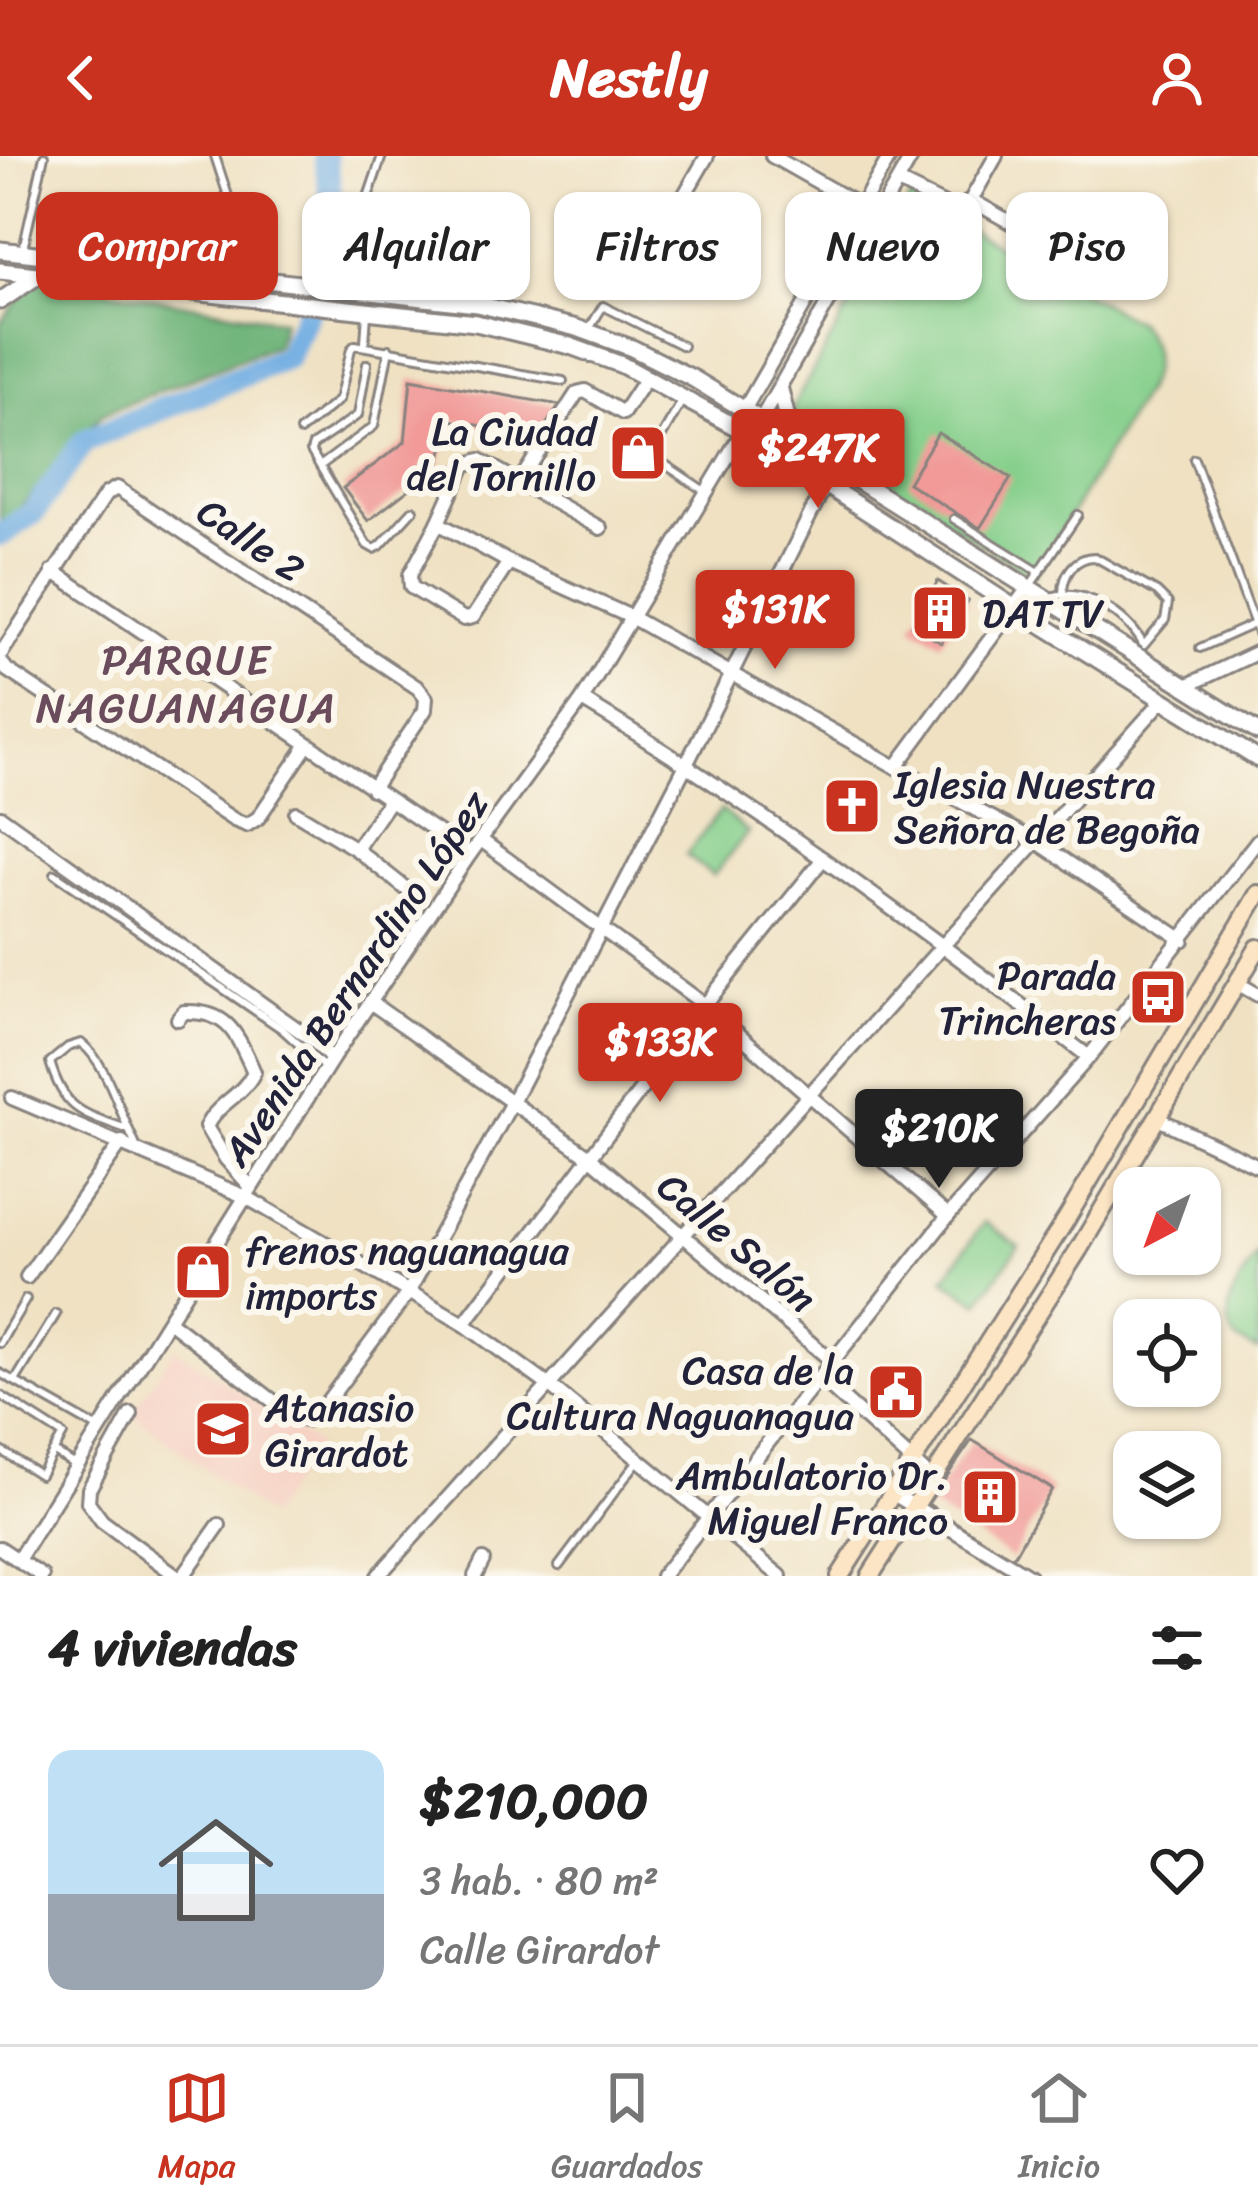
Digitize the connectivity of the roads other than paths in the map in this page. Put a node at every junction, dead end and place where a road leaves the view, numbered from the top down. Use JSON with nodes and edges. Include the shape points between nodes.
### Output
{"nodes":[{"id":1,"x":44,"y":156,"type":"edge"},
{"id":2,"x":214,"y":156,"type":"edge"},
{"id":3,"x":382,"y":156,"type":"edge"},
{"id":4,"x":706,"y":156,"type":"edge"},
{"id":5,"x":772,"y":156,"type":"edge"},
{"id":6,"x":890,"y":156,"type":"edge"},
{"id":7,"x":913,"y":156,"type":"edge"},
{"id":8,"x":996,"y":156,"type":"edge"},
{"id":9,"x":898,"y":182,"type":"junction"},
{"id":10,"x":227,"y":192,"type":"edge"},
{"id":11,"x":370,"y":192,"type":"edge"},
{"id":12,"x":686,"y":192,"type":"edge"},
{"id":13,"x":836,"y":192,"type":"edge"},
{"id":14,"x":870,"y":192,"type":"edge"},
{"id":15,"x":918,"y":192,"type":"edge"},
{"id":16,"x":976,"y":192,"type":"edge"},
{"id":17,"x":2,"y":250,"type":"edge"},
{"id":18,"x":22,"y":252,"type":"junction"},
{"id":19,"x":36,"y":254,"type":"edge"},
{"id":20,"x":0,"y":270,"type":"edge"},
{"id":21,"x":36,"y":273,"type":"edge"},
{"id":22,"x":36,"y":277,"type":"edge"},
{"id":23,"x":261,"y":300,"type":"edge"},
{"id":24,"x":443,"y":300,"type":"edge"},
{"id":25,"x":808,"y":300,"type":"edge"},
{"id":26,"x":0,"y":301,"type":"edge"},
{"id":27,"x":450,"y":301,"type":"joint"},
{"id":28,"x":361,"y":310,"type":"junction"},
{"id":29,"x":588,"y":332,"type":"junction"},
{"id":30,"x":365,"y":344,"type":"junction"},
{"id":31,"x":682,"y":346,"type":"dead end"},
{"id":32,"x":389,"y":349,"type":"junction"},
{"id":33,"x":367,"y":364,"type":"dead end"},
{"id":34,"x":646,"y":378,"type":"junction"},
{"id":35,"x":562,"y":381,"type":"dead end"},
{"id":36,"x":780,"y":390,"type":"junction"},
{"id":37,"x":684,"y":398,"type":"junction"},
{"id":38,"x":744,"y":410,"type":"junction"},
{"id":39,"x":760,"y":421,"type":"junction"},
{"id":40,"x":300,"y":431,"type":"dead end"},
{"id":41,"x":742,"y":431,"type":"junction"},
{"id":42,"x":793,"y":439,"type":"junction"},
{"id":43,"x":1194,"y":459,"type":"dead end"},
{"id":44,"x":319,"y":467,"type":"junction"},
{"id":45,"x":520,"y":482,"type":"junction"},
{"id":46,"x":825,"y":485,"type":"junction"},
{"id":47,"x":706,"y":492,"type":"junction"},
{"id":48,"x":413,"y":510,"type":"dead end"},
{"id":49,"x":1078,"y":515,"type":"dead end"},
{"id":50,"x":954,"y":519,"type":"dead end"},
{"id":51,"x":438,"y":523,"type":"junction"},
{"id":52,"x":600,"y":528,"type":"dead end"},
{"id":53,"x":509,"y":562,"type":"junction"},
{"id":54,"x":53,"y":571,"type":"junction"},
{"id":55,"x":1039,"y":572,"type":"junction"},
{"id":56,"x":1028,"y":588,"type":"junction"},
{"id":57,"x":1063,"y":593,"type":"junction"},
{"id":58,"x":1044,"y":599,"type":"junction"},
{"id":59,"x":1015,"y":608,"type":"junction"},
{"id":60,"x":631,"y":616,"type":"junction"},
{"id":61,"x":1254,"y":624,"type":"junction"},
{"id":62,"x":1258,"y":633,"type":"edge"},
{"id":63,"x":1200,"y":648,"type":"dead end"},
{"id":64,"x":1141,"y":652,"type":"junction"},
{"id":65,"x":1258,"y":652,"type":"edge"},
{"id":66,"x":0,"y":658,"type":"edge"},
{"id":67,"x":730,"y":674,"type":"junction"},
{"id":68,"x":1184,"y":687,"type":"junction"},
{"id":69,"x":582,"y":700,"type":"junction"},
{"id":70,"x":1162,"y":701,"type":"junction"},
{"id":71,"x":1258,"y":732,"type":"edge"},
{"id":72,"x":308,"y":744,"type":"junction"},
{"id":73,"x":1258,"y":759,"type":"edge"},
{"id":74,"x":687,"y":764,"type":"junction"},
{"id":75,"x":896,"y":767,"type":"junction"},
{"id":76,"x":372,"y":789,"type":"junction"},
{"id":77,"x":389,"y":801,"type":"junction"},
{"id":78,"x":296,"y":813,"type":"dead end"},
{"id":79,"x":1,"y":817,"type":"edge"},
{"id":80,"x":481,"y":840,"type":"junction"},
{"id":81,"x":1258,"y":840,"type":"edge"},
{"id":82,"x":1039,"y":843,"type":"junction"},
{"id":83,"x":356,"y":849,"type":"junction"},
{"id":84,"x":470,"y":854,"type":"junction"},
{"id":85,"x":823,"y":859,"type":"junction"},
{"id":86,"x":56,"y":874,"type":"dead end"},
{"id":87,"x":405,"y":887,"type":"dead end"},
{"id":88,"x":1258,"y":894,"type":"edge"},
{"id":89,"x":603,"y":926,"type":"junction"},
{"id":90,"x":1183,"y":940,"type":"junction"},
{"id":91,"x":942,"y":945,"type":"junction"},
{"id":92,"x":1256,"y":951,"type":"edge"},
{"id":93,"x":1237,"y":983,"type":"junction"},
{"id":94,"x":1258,"y":994,"type":"edge"},
{"id":95,"x":370,"y":1002,"type":"junction"},
{"id":96,"x":705,"y":1005,"type":"junction"},
{"id":97,"x":178,"y":1018,"type":"dead end"},
{"id":98,"x":1089,"y":1057,"type":"junction"},
{"id":99,"x":329,"y":1064,"type":"junction"},
{"id":100,"x":807,"y":1095,"type":"junction"},
{"id":101,"x":12,"y":1098,"type":"dead end"},
{"id":102,"x":512,"y":1102,"type":"junction"},
{"id":103,"x":1156,"y":1118,"type":"junction"},
{"id":104,"x":125,"y":1136,"type":"junction"},
{"id":105,"x":591,"y":1158,"type":"junction"},
{"id":106,"x":1258,"y":1166,"type":"edge"},
{"id":107,"x":249,"y":1192,"type":"junction"},
{"id":108,"x":948,"y":1216,"type":"junction"},
{"id":109,"x":681,"y":1236,"type":"junction"},
{"id":110,"x":27,"y":1277,"type":"dead end"},
{"id":111,"x":408,"y":1293,"type":"junction"},
{"id":112,"x":26,"y":1299,"type":"dead end"},
{"id":113,"x":56,"y":1314,"type":"dead end"},
{"id":114,"x":170,"y":1322,"type":"junction"},
{"id":115,"x":464,"y":1324,"type":"junction"},
{"id":116,"x":0,"y":1343,"type":"edge"},
{"id":117,"x":832,"y":1361,"type":"junction"},
{"id":118,"x":0,"y":1372,"type":"edge"},
{"id":119,"x":819,"y":1377,"type":"junction"},
{"id":120,"x":15,"y":1381,"type":"junction"},
{"id":121,"x":551,"y":1387,"type":"junction"},
{"id":122,"x":0,"y":1395,"type":"edge"},
{"id":123,"x":130,"y":1414,"type":"dead end"},
{"id":124,"x":102,"y":1431,"type":"junction"},
{"id":125,"x":0,"y":1450,"type":"edge"},
{"id":126,"x":54,"y":1452,"type":"junction"},
{"id":127,"x":639,"y":1459,"type":"junction"},
{"id":128,"x":910,"y":1463,"type":"junction"},
{"id":129,"x":79,"y":1466,"type":"junction"},
{"id":130,"x":930,"y":1477,"type":"junction"},
{"id":131,"x":892,"y":1492,"type":"junction"},
{"id":132,"x":913,"y":1505,"type":"junction"},
{"id":133,"x":708,"y":1519,"type":"junction"},
{"id":134,"x":219,"y":1525,"type":"dead end"},
{"id":135,"x":0,"y":1548,"type":"edge"},
{"id":136,"x":18,"y":1560,"type":"junction"},
{"id":137,"x":483,"y":1560,"type":"dead end"},
{"id":138,"x":559,"y":1566,"type":"dead end"},
{"id":139,"x":1024,"y":1574,"type":"edge"},
{"id":140,"x":42,"y":1576,"type":"edge"},
{"id":141,"x":180,"y":1576,"type":"edge"},
{"id":142,"x":378,"y":1576,"type":"edge"},
{"id":143,"x":475,"y":1576,"type":"edge"},
{"id":144,"x":662,"y":1576,"type":"edge"},
{"id":145,"x":780,"y":1576,"type":"edge"},
{"id":146,"x":840,"y":1576,"type":"edge"},
{"id":147,"x":870,"y":1576,"type":"edge"}],
"edges":[{"from":1,"to":18,"type":"lane"},
{"from":2,"to":10,"type":"lane"},
{"from":3,"to":11,"type":"lane"},
{"from":4,"to":12,"type":"street"},
{"from":5,"to":13,"type":"street"},
{"from":6,"to":14,"type":"street"},
{"from":7,"to":9,"type":"street"},
{"from":8,"to":16,"type":"street"},
{"from":9,"to":15,"type":"street"},
{"from":9,"to":36,"type":"street"},
{"from":17,"to":18,"type":"street"},
{"from":17,"to":20,"type":"street"},
{"from":18,"to":19,"type":"street"},
{"from":20,"to":21,"type":"street"},
{"from":22,"to":26,"type":"street"},
{"from":23,"to":28,"type":"street"},
{"from":24,"to":27,"type":"street"},
{"from":25,"to":38,"type":"street"},
{"from":27,"to":29,"type":"street"},
{"from":28,"to":30,"type":"lane"},
{"from":28,"to":34,"type":"street","via":[[516,332]]},
{"from":29,"to":31,"type":"lane","via":[[603,306]]},
{"from":29,"to":38,"type":"street"},
{"from":30,"to":32,"type":"lane"},
{"from":30,"to":40,"type":"lane","via":[[351,349],[335,406]]},
{"from":32,"to":35,"type":"lane"},
{"from":32,"to":44,"type":"lane","via":[[374,426]]},
{"from":33,"to":44,"type":"lane","via":[[358,415],[313,445]]},
{"from":34,"to":37,"type":"street"},
{"from":34,"to":45,"type":"street","via":[[623,413],[578,393]]},
{"from":36,"to":39,"type":"street"},
{"from":36,"to":42,"type":"street"},
{"from":37,"to":41,"type":"street"},
{"from":37,"to":47,"type":"lane","via":[[651,455]]},
{"from":38,"to":39,"type":"street"},
{"from":38,"to":41,"type":"street"},
{"from":39,"to":41,"type":"street"},
{"from":39,"to":42,"type":"street"},
{"from":41,"to":46,"type":"street"},
{"from":41,"to":47,"type":"street","name":"Avenida Bernardino López"},
{"from":42,"to":56,"type":"street"},
{"from":43,"to":61,"type":"lane"},
{"from":44,"to":48,"type":"lane","via":[[374,549]]},
{"from":45,"to":51,"type":"street","via":[[480,460],[464,465]]},
{"from":45,"to":52,"type":"street"},
{"from":46,"to":59,"type":"street"},
{"from":46,"to":67,"type":"street"},
{"from":47,"to":60,"type":"street","name":"Avenida Bernardino López"},
{"from":49,"to":55,"type":"lane"},
{"from":50,"to":55,"type":"lane"},
{"from":51,"to":53,"type":"street"},
{"from":51,"to":53,"type":"street","via":[[410,575],[418,594],[473,617]]},
{"from":53,"to":60,"type":"street"},
{"from":54,"to":66,"type":"street"},
{"from":54,"to":72,"type":"street"},
{"from":54,"to":76,"type":"street","name":"Calle 2","via":[[118,488],[418,688],[425,710]]},
{"from":55,"to":56,"type":"lane"},
{"from":56,"to":58,"type":"street"},
{"from":56,"to":59,"type":"street"},
{"from":57,"to":58,"type":"lane"},
{"from":57,"to":64,"type":"lane","via":[[1115,613]]},
{"from":57,"to":64,"type":"lane","via":[[1067,572],[1095,556],[1157,592],[1168,611]]},
{"from":58,"to":64,"type":"street"},
{"from":59,"to":70,"type":"street"},
{"from":59,"to":75,"type":"street"},
{"from":60,"to":67,"type":"street"},
{"from":60,"to":69,"type":"street","name":"Avenida Bernardino López"},
{"from":61,"to":62,"type":"lane"},
{"from":61,"to":63,"type":"lane"},
{"from":64,"to":68,"type":"street"},
{"from":65,"to":68,"type":"street"},
{"from":66,"to":72,"type":"street","via":[[7,670],[247,824]]},
{"from":67,"to":74,"type":"street"},
{"from":67,"to":75,"type":"street"},
{"from":68,"to":71,"type":"street"},
{"from":69,"to":74,"type":"street"},
{"from":69,"to":80,"type":"street","name":"Avenida Bernardino López"},
{"from":70,"to":73,"type":"street"},
{"from":70,"to":82,"type":"street"},
{"from":72,"to":76,"type":"street"},
{"from":74,"to":85,"type":"street"},
{"from":74,"to":89,"type":"street"},
{"from":75,"to":82,"type":"street"},
{"from":76,"to":77,"type":"street"},
{"from":77,"to":83,"type":"street"},
{"from":77,"to":84,"type":"street"},
{"from":78,"to":83,"type":"street"},
{"from":79,"to":99,"type":"street","via":[[314,1041]]},
{"from":80,"to":84,"type":"street","name":"Avenida Bernardino López"},
{"from":80,"to":89,"type":"street"},
{"from":81,"to":90,"type":"street"},
{"from":82,"to":90,"type":"street"},
{"from":82,"to":91,"type":"street"},
{"from":83,"to":87,"type":"street"},
{"from":84,"to":95,"type":"street","name":"Avenida Bernardino López"},
{"from":85,"to":91,"type":"street"},
{"from":85,"to":96,"type":"street"},
{"from":86,"to":99,"type":"lane"},
{"from":88,"to":128,"type":"main road","via":[[1067,1218]]},
{"from":89,"to":96,"type":"street"},
{"from":89,"to":102,"type":"street"},
{"from":90,"to":98,"type":"street"},
{"from":91,"to":98,"type":"street"},
{"from":91,"to":100,"type":"street"},
{"from":92,"to":93,"type":"main road"},
{"from":93,"to":94,"type":"street"},
{"from":93,"to":103,"type":"main road"},
{"from":95,"to":99,"type":"street","name":"Avenida Bernardino López"},
{"from":95,"to":102,"type":"street","name":"Calle Salón"},
{"from":96,"to":100,"type":"street"},
{"from":96,"to":105,"type":"street"},
{"from":97,"to":107,"type":"street","via":[[217,1016],[254,1072],[206,1127]]},
{"from":98,"to":108,"type":"street"},
{"from":99,"to":107,"type":"street","name":"Avenida Bernardino López"},
{"from":100,"to":108,"type":"street"},
{"from":100,"to":109,"type":"street"},
{"from":101,"to":104,"type":"street"},
{"from":102,"to":105,"type":"street","name":"Calle Salón"},
{"from":102,"to":111,"type":"street"},
{"from":103,"to":106,"type":"street"},
{"from":103,"to":130,"type":"main road"},
{"from":104,"to":104,"type":"lane","via":[[90,1050],[80,1043],[55,1055],[54,1077],[73,1108]]},
{"from":104,"to":107,"type":"street","via":[[138,1149]]},
{"from":104,"to":110,"type":"street"},
{"from":105,"to":109,"type":"street","name":"Calle Salón"},
{"from":105,"to":115,"type":"street"},
{"from":107,"to":111,"type":"street"},
{"from":107,"to":114,"type":"street","name":"Avenida Bernardino López"},
{"from":108,"to":117,"type":"street"},
{"from":109,"to":117,"type":"street","name":"Calle Salón"},
{"from":109,"to":121,"type":"street"},
{"from":111,"to":114,"type":"street","via":[[318,1414],[305,1420]]},
{"from":111,"to":115,"type":"street"},
{"from":112,"to":116,"type":"lane"},
{"from":113,"to":120,"type":"lane"},
{"from":114,"to":124,"type":"street","name":"Avenida Bernardino López"},
{"from":115,"to":121,"type":"street"},
{"from":117,"to":119,"type":"street"},
{"from":118,"to":120,"type":"lane"},
{"from":119,"to":128,"type":"street"},
{"from":119,"to":133,"type":"street"},
{"from":120,"to":124,"type":"lane"},
{"from":121,"to":127,"type":"street"},
{"from":121,"to":142,"type":"street"},
{"from":122,"to":126,"type":"lane","via":[[63,1435]]},
{"from":123,"to":141,"type":"street","via":[[88,1502],[102,1521]]},
{"from":124,"to":129,"type":"street","name":"Avenida Bernardino López"},
{"from":125,"to":126,"type":"lane","via":[[40,1475]]},
{"from":126,"to":129,"type":"lane"},
{"from":127,"to":133,"type":"street"},
{"from":127,"to":138,"type":"lane"},
{"from":128,"to":130,"type":"street"},
{"from":128,"to":131,"type":"main road"},
{"from":129,"to":136,"type":"street","name":"Avenida Bernardino López"},
{"from":130,"to":132,"type":"main road"},
{"from":131,"to":132,"type":"street"},
{"from":131,"to":146,"type":"main road"},
{"from":132,"to":139,"type":"street"},
{"from":132,"to":147,"type":"main road"},
{"from":133,"to":144,"type":"street"},
{"from":133,"to":145,"type":"street"},
{"from":134,"to":141,"type":"street"},
{"from":135,"to":136,"type":"street"},
{"from":136,"to":140,"type":"street"},
{"from":137,"to":143,"type":"street"}]}
